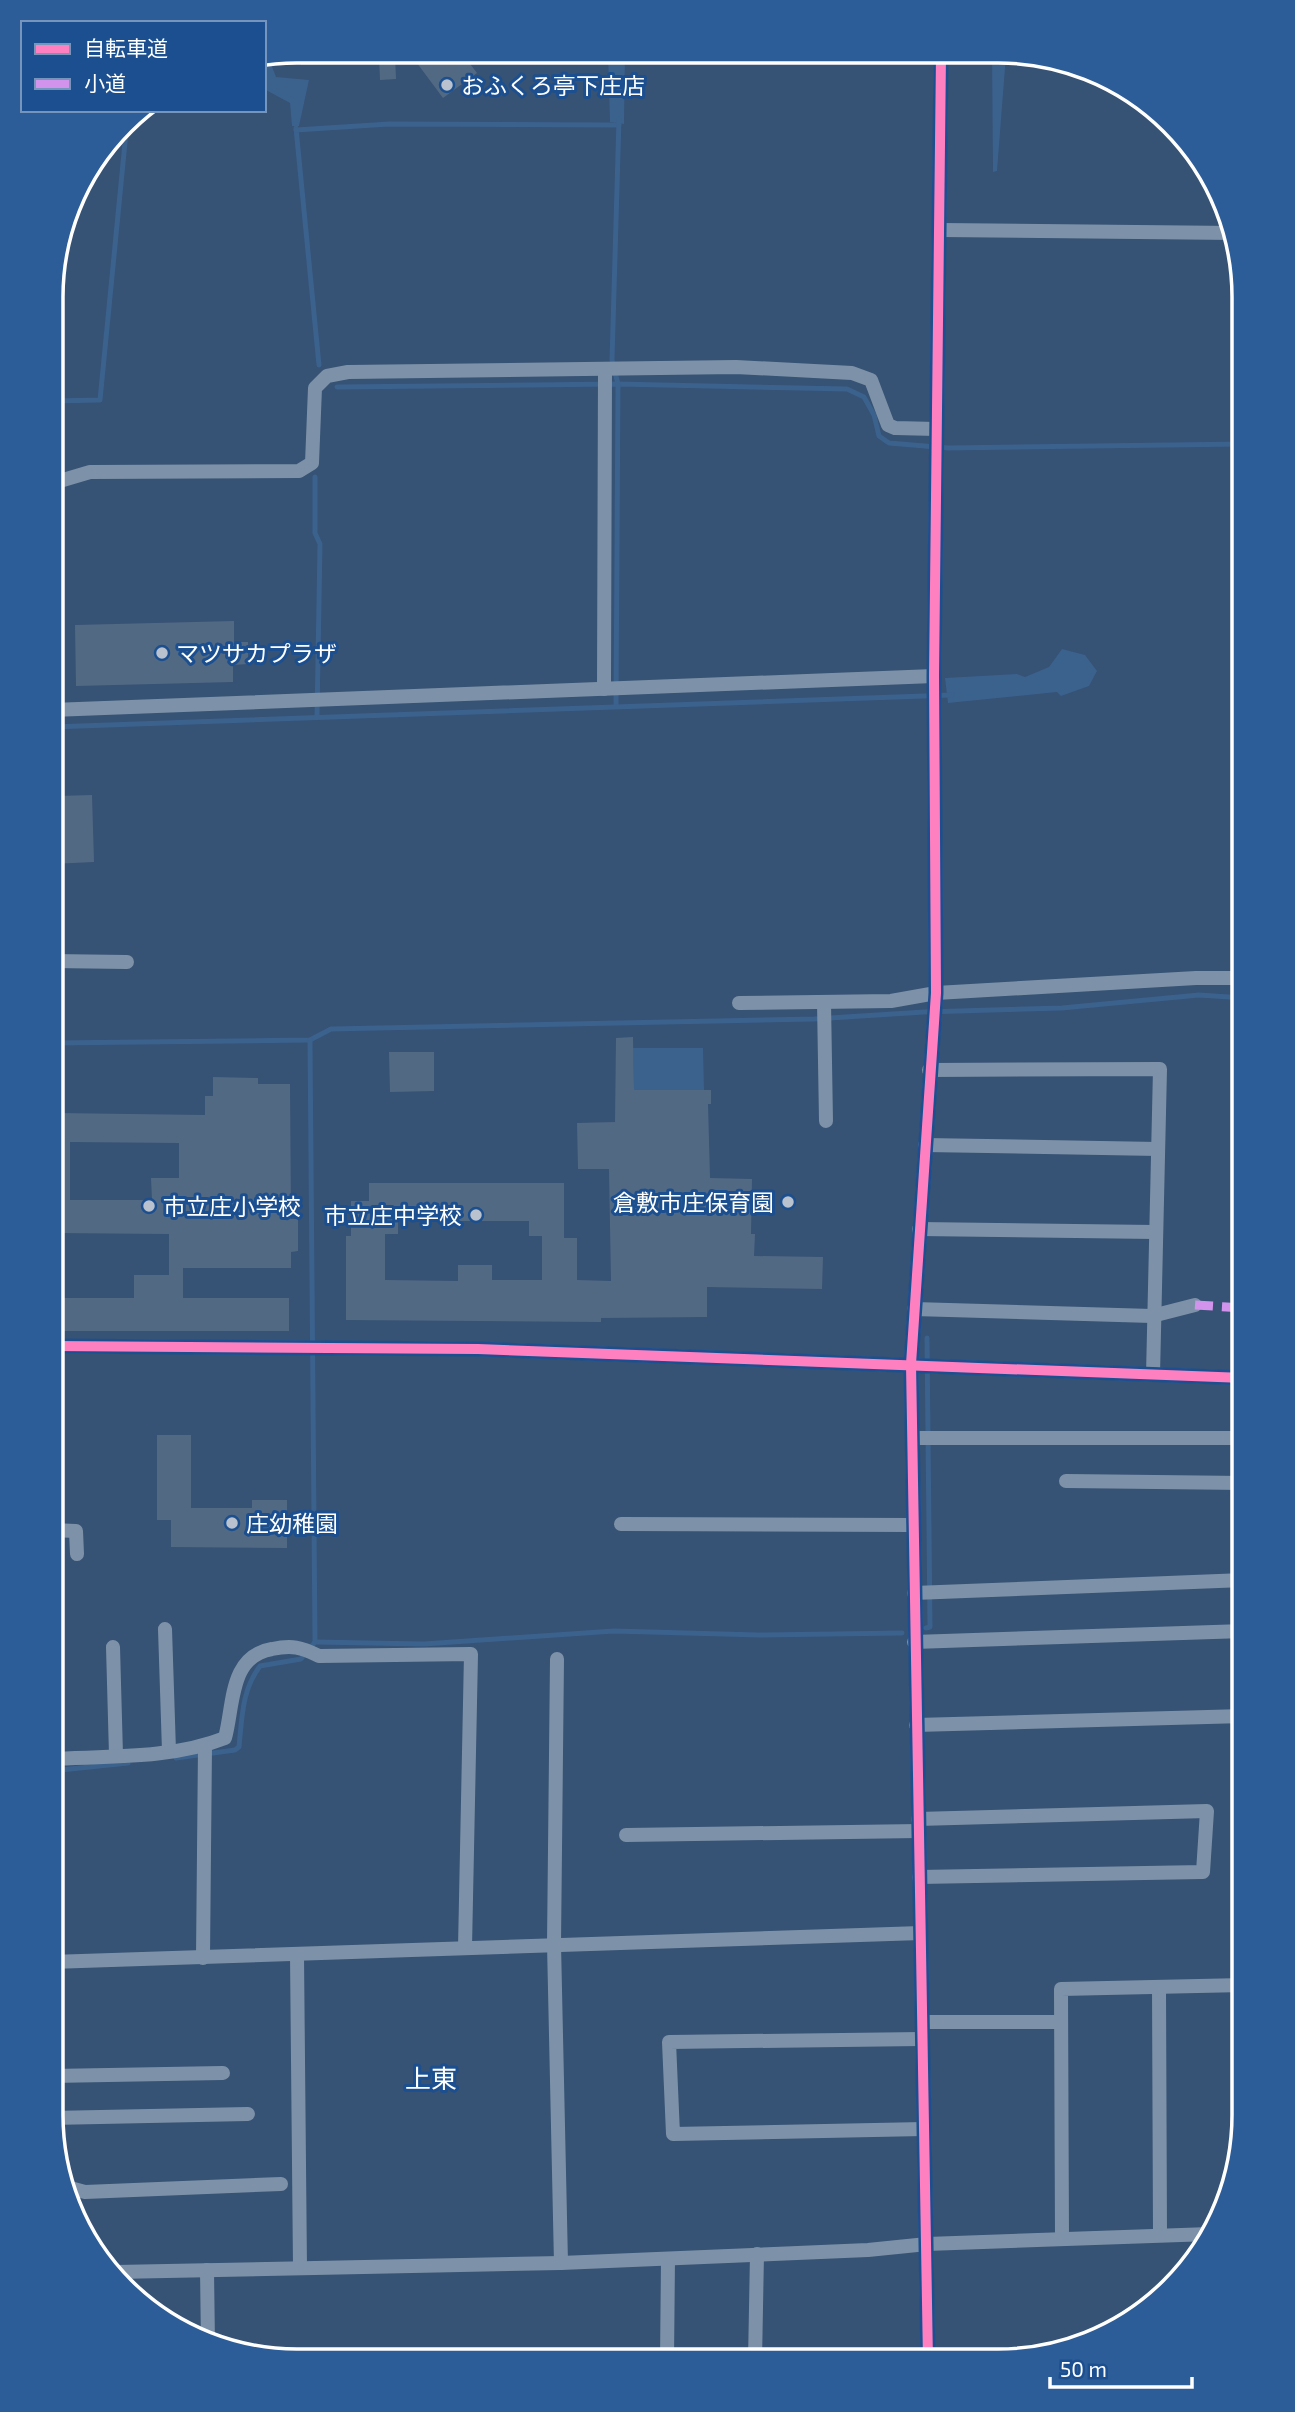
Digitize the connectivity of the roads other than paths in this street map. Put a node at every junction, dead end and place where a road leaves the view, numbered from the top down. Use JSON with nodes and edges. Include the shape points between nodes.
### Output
{"nodes":[{"id":1,"x":941,"y":63,"type":"edge"},
{"id":2,"x":941,"y":230,"type":"junction"},
{"id":3,"x":1223,"y":233,"type":"edge"},
{"id":4,"x":608,"y":376,"type":"junction"},
{"id":5,"x":936,"y":433,"type":"junction"},
{"id":6,"x":63,"y":480,"type":"edge"},
{"id":7,"x":612,"y":688,"type":"junction"},
{"id":8,"x":934,"y":688,"type":"junction"},
{"id":9,"x":63,"y":710,"type":"edge"},
{"id":10,"x":63,"y":961,"type":"edge"},
{"id":11,"x":127,"y":962,"type":"dead end"},
{"id":12,"x":1232,"y":978,"type":"edge"},
{"id":13,"x":936,"y":1000,"type":"junction"},
{"id":14,"x":739,"y":1003,"type":"dead end"},
{"id":15,"x":824,"y":1005,"type":"junction"},
{"id":16,"x":929,"y":1070,"type":"junction"},
{"id":17,"x":826,"y":1121,"type":"dead end"},
{"id":18,"x":925,"y":1145,"type":"junction"},
{"id":19,"x":1157,"y":1149,"type":"junction"},
{"id":20,"x":919,"y":1229,"type":"junction"},
{"id":21,"x":1155,"y":1233,"type":"junction"},
{"id":22,"x":1195,"y":1305,"type":"dead end"},
{"id":23,"x":914,"y":1309,"type":"junction"},
{"id":24,"x":1152,"y":1316,"type":"junction"},
{"id":25,"x":63,"y":1346,"type":"edge"},
{"id":26,"x":921,"y":1364,"type":"junction"},
{"id":27,"x":1153,"y":1375,"type":"junction"},
{"id":28,"x":1231,"y":1378,"type":"edge"},
{"id":29,"x":922,"y":1438,"type":"junction"},
{"id":30,"x":1231,"y":1438,"type":"edge"},
{"id":31,"x":1066,"y":1481,"type":"dead end"},
{"id":32,"x":1231,"y":1483,"type":"edge"},
{"id":33,"x":621,"y":1524,"type":"dead end"},
{"id":34,"x":913,"y":1525,"type":"junction"},
{"id":35,"x":63,"y":1530,"type":"edge"},
{"id":36,"x":77,"y":1553,"type":"dead end"},
{"id":37,"x":1231,"y":1580,"type":"edge"},
{"id":38,"x":925,"y":1592,"type":"junction"},
{"id":39,"x":165,"y":1629,"type":"dead end"},
{"id":40,"x":1231,"y":1631,"type":"edge"},
{"id":41,"x":915,"y":1642,"type":"junction"},
{"id":42,"x":113,"y":1647,"type":"dead end"},
{"id":43,"x":557,"y":1659,"type":"dead end"},
{"id":44,"x":1231,"y":1716,"type":"edge"},
{"id":45,"x":916,"y":1725,"type":"junction"},
{"id":46,"x":169,"y":1751,"type":"junction"},
{"id":47,"x":205,"y":1752,"type":"junction"},
{"id":48,"x":116,"y":1755,"type":"junction"},
{"id":49,"x":63,"y":1758,"type":"edge"},
{"id":50,"x":918,"y":1825,"type":"junction"},
{"id":51,"x":626,"y":1835,"type":"dead end"},
{"id":52,"x":919,"y":1877,"type":"junction"},
{"id":53,"x":921,"y":1933,"type":"junction"},
{"id":54,"x":554,"y":1944,"type":"junction"},
{"id":55,"x":465,"y":1948,"type":"junction"},
{"id":56,"x":297,"y":1955,"type":"junction"},
{"id":57,"x":203,"y":1958,"type":"junction"},
{"id":58,"x":63,"y":1962,"type":"edge"},
{"id":59,"x":1231,"y":1985,"type":"edge"},
{"id":60,"x":1159,"y":1987,"type":"junction"},
{"id":61,"x":922,"y":2022,"type":"junction"},
{"id":62,"x":1061,"y":2022,"type":"junction"},
{"id":63,"x":922,"y":2039,"type":"junction"},
{"id":64,"x":223,"y":2073,"type":"dead end"},
{"id":65,"x":63,"y":2076,"type":"edge"},
{"id":66,"x":248,"y":2114,"type":"dead end"},
{"id":67,"x":63,"y":2119,"type":"edge"},
{"id":68,"x":924,"y":2129,"type":"junction"},
{"id":69,"x":281,"y":2184,"type":"dead end"},
{"id":70,"x":75,"y":2189,"type":"edge"},
{"id":71,"x":1200,"y":2234,"type":"edge"},
{"id":72,"x":1160,"y":2235,"type":"junction"},
{"id":73,"x":1062,"y":2239,"type":"junction"},
{"id":74,"x":927,"y":2244,"type":"junction"},
{"id":75,"x":757,"y":2253,"type":"junction"},
{"id":76,"x":668,"y":2259,"type":"junction"},
{"id":77,"x":561,"y":2263,"type":"junction"},
{"id":78,"x":300,"y":2268,"type":"junction"},
{"id":79,"x":207,"y":2270,"type":"junction"},
{"id":80,"x":124,"y":2272,"type":"edge"},
{"id":81,"x":208,"y":2331,"type":"edge"},
{"id":82,"x":667,"y":2349,"type":"edge"},
{"id":83,"x":755,"y":2349,"type":"edge"},
{"id":84,"x":928,"y":2349,"type":"edge"}],
"edges":[{"from":1,"to":2,"type":"street"},
{"from":2,"to":3,"type":"street"},
{"from":2,"to":5,"type":"street"},
{"from":4,"to":5,"type":"street","via":[[736,367],[852,373],[871,380],[888,425]]},
{"from":4,"to":6,"type":"street","via":[[338,373],[315,388],[312,463],[299,471],[90,472]]},
{"from":4,"to":7,"type":"street"},
{"from":5,"to":8,"type":"street"},
{"from":7,"to":8,"type":"street"},
{"from":7,"to":9,"type":"street"},
{"from":8,"to":13,"type":"street"},
{"from":10,"to":11,"type":"street"},
{"from":12,"to":13,"type":"street"},
{"from":13,"to":15,"type":"street"},
{"from":13,"to":16,"type":"street"},
{"from":14,"to":15,"type":"street"},
{"from":15,"to":17,"type":"street"},
{"from":16,"to":18,"type":"street"},
{"from":16,"to":19,"type":"street","via":[[1160,1069]]},
{"from":18,"to":19,"type":"street"},
{"from":18,"to":20,"type":"street"},
{"from":19,"to":21,"type":"street"},
{"from":20,"to":21,"type":"street"},
{"from":20,"to":23,"type":"street"},
{"from":21,"to":24,"type":"street"},
{"from":22,"to":24,"type":"street"},
{"from":23,"to":24,"type":"street"},
{"from":23,"to":26,"type":"street"},
{"from":24,"to":27,"type":"street"},
{"from":25,"to":26,"type":"street","via":[[478,1349]]},
{"from":26,"to":27,"type":"street"},
{"from":26,"to":29,"type":"street"},
{"from":27,"to":28,"type":"street"},
{"from":29,"to":30,"type":"street"},
{"from":29,"to":34,"type":"street"},
{"from":31,"to":32,"type":"street"},
{"from":33,"to":34,"type":"street"},
{"from":34,"to":38,"type":"street"},
{"from":35,"to":36,"type":"street","via":[[76,1531]]},
{"from":37,"to":38,"type":"street"},
{"from":38,"to":41,"type":"street"},
{"from":39,"to":46,"type":"street"},
{"from":40,"to":41,"type":"street"},
{"from":41,"to":45,"type":"street"},
{"from":42,"to":48,"type":"street"},
{"from":43,"to":54,"type":"street"},
{"from":44,"to":45,"type":"street"},
{"from":45,"to":50,"type":"street"},
{"from":46,"to":47,"type":"street"},
{"from":46,"to":48,"type":"street"},
{"from":47,"to":55,"type":"street","via":[[225,1738],[240,1671],[261,1651],[298,1645],[319,1657],[471,1654]]},
{"from":47,"to":57,"type":"street"},
{"from":48,"to":49,"type":"street"},
{"from":50,"to":51,"type":"street"},
{"from":50,"to":52,"type":"street"},
{"from":50,"to":52,"type":"street","via":[[1207,1811],[1203,1872]]},
{"from":52,"to":53,"type":"street"},
{"from":53,"to":54,"type":"street"},
{"from":53,"to":61,"type":"street"},
{"from":54,"to":55,"type":"street"},
{"from":54,"to":77,"type":"street"},
{"from":55,"to":56,"type":"street"},
{"from":56,"to":57,"type":"street"},
{"from":56,"to":78,"type":"street"},
{"from":57,"to":58,"type":"street"},
{"from":59,"to":60,"type":"street"},
{"from":60,"to":62,"type":"street","via":[[1061,1989]]},
{"from":60,"to":72,"type":"street"},
{"from":61,"to":62,"type":"street"},
{"from":61,"to":63,"type":"street"},
{"from":62,"to":73,"type":"street"},
{"from":63,"to":68,"type":"street"},
{"from":63,"to":68,"type":"street","via":[[669,2042],[673,2134]]},
{"from":64,"to":65,"type":"street"},
{"from":66,"to":67,"type":"street"},
{"from":68,"to":74,"type":"street"},
{"from":69,"to":70,"type":"street"},
{"from":71,"to":72,"type":"street"},
{"from":72,"to":73,"type":"street"},
{"from":73,"to":74,"type":"street"},
{"from":74,"to":75,"type":"street"},
{"from":74,"to":84,"type":"street"},
{"from":75,"to":76,"type":"street"},
{"from":75,"to":83,"type":"street"},
{"from":76,"to":77,"type":"street"},
{"from":76,"to":82,"type":"street"},
{"from":77,"to":78,"type":"street"},
{"from":78,"to":79,"type":"street"},
{"from":79,"to":80,"type":"street"},
{"from":79,"to":81,"type":"street"}]}
